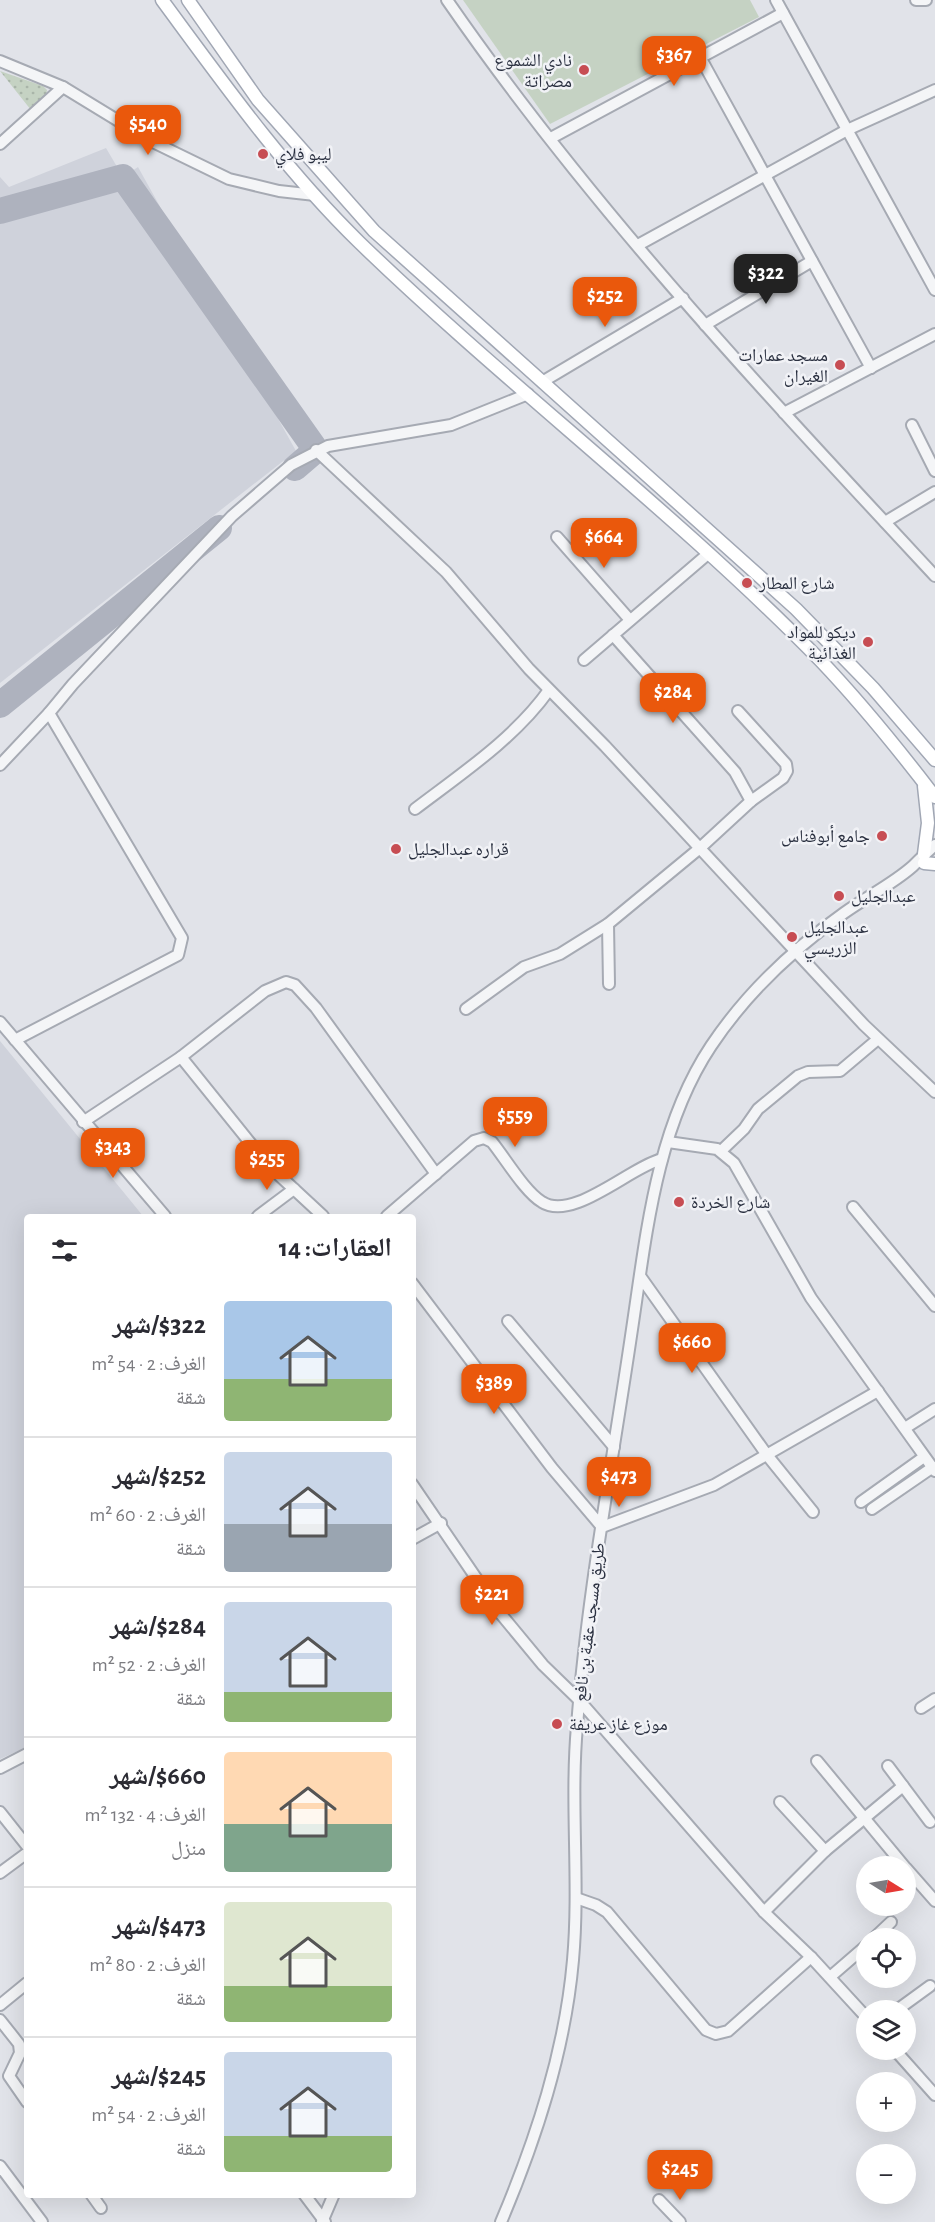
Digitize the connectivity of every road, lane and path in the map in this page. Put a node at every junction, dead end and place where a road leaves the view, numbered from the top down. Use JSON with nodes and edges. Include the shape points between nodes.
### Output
{"nodes":[{"id":1,"x":162,"y":0,"type":"edge"},
{"id":2,"x":188,"y":0,"type":"edge"},
{"id":3,"x":447,"y":0,"type":"edge"},
{"id":4,"x":776,"y":0,"type":"edge"},
{"id":5,"x":916,"y":0,"type":"edge"},
{"id":6,"x":927,"y":0,"type":"edge"},
{"id":7,"x":783,"y":13,"type":"junction"},
{"id":8,"x":700,"y":57,"type":"junction"},
{"id":9,"x":0,"y":61,"type":"edge"},
{"id":10,"x":63,"y":87,"type":"junction"},
{"id":11,"x":935,"y":90,"type":"edge"},
{"id":12,"x":847,"y":130,"type":"junction"},
{"id":13,"x":551,"y":138,"type":"junction"},
{"id":14,"x":0,"y":144,"type":"edge"},
{"id":15,"x":766,"y":176,"type":"junction"},
{"id":16,"x":315,"y":195,"type":"junction"},
{"id":17,"x":638,"y":244,"type":"junction"},
{"id":18,"x":812,"y":261,"type":"junction"},
{"id":19,"x":935,"y":290,"type":"edge"},
{"id":20,"x":683,"y":298,"type":"junction"},
{"id":21,"x":705,"y":325,"type":"junction"},
{"id":22,"x":935,"y":334,"type":"edge"},
{"id":23,"x":871,"y":368,"type":"junction"},
{"id":24,"x":542,"y":382,"type":"junction"},
{"id":25,"x":528,"y":394,"type":"junction"},
{"id":26,"x":784,"y":413,"type":"junction"},
{"id":27,"x":912,"y":425,"type":"dead end"},
{"id":28,"x":316,"y":450,"type":"junction"},
{"id":29,"x":935,"y":471,"type":"edge"},
{"id":30,"x":935,"y":492,"type":"edge"},
{"id":31,"x":885,"y":522,"type":"junction"},
{"id":32,"x":557,"y":537,"type":"dead end"},
{"id":33,"x":709,"y":553,"type":"junction"},
{"id":34,"x":935,"y":575,"type":"edge"},
{"id":35,"x":630,"y":620,"type":"junction"},
{"id":36,"x":613,"y":635,"type":"junction"},
{"id":37,"x":584,"y":660,"type":"dead end"},
{"id":38,"x":549,"y":690,"type":"junction"},
{"id":39,"x":738,"y":711,"type":"dead end"},
{"id":40,"x":49,"y":713,"type":"junction"},
{"id":41,"x":935,"y":760,"type":"edge"},
{"id":42,"x":0,"y":765,"type":"edge"},
{"id":43,"x":923,"y":782,"type":"junction"},
{"id":44,"x":935,"y":797,"type":"edge"},
{"id":45,"x":751,"y":801,"type":"junction"},
{"id":46,"x":415,"y":809,"type":"dead end"},
{"id":47,"x":935,"y":845,"type":"edge"},
{"id":48,"x":700,"y":848,"type":"junction"},
{"id":49,"x":929,"y":860,"type":"edge"},
{"id":50,"x":608,"y":924,"type":"junction"},
{"id":51,"x":795,"y":950,"type":"junction"},
{"id":52,"x":609,"y":984,"type":"dead end"},
{"id":53,"x":466,"y":1009,"type":"dead end"},
{"id":54,"x":0,"y":1022,"type":"edge"},
{"id":55,"x":878,"y":1039,"type":"junction"},
{"id":56,"x":15,"y":1040,"type":"junction"},
{"id":57,"x":181,"y":1058,"type":"junction"},
{"id":58,"x":930,"y":1080,"type":"edge"},
{"id":59,"x":935,"y":1092,"type":"edge"},
{"id":60,"x":83,"y":1122,"type":"junction"},
{"id":61,"x":668,"y":1142,"type":"junction"},
{"id":62,"x":721,"y":1151,"type":"junction"},
{"id":63,"x":662,"y":1159,"type":"junction"},
{"id":64,"x":436,"y":1174,"type":"junction"},
{"id":65,"x":294,"y":1189,"type":"junction"},
{"id":66,"x":853,"y":1207,"type":"dead end"},
{"id":67,"x":163,"y":1214,"type":"edge"},
{"id":68,"x":261,"y":1214,"type":"edge"},
{"id":69,"x":321,"y":1214,"type":"edge"},
{"id":70,"x":389,"y":1214,"type":"edge"},
{"id":71,"x":640,"y":1276,"type":"junction"},
{"id":72,"x":416,"y":1288,"type":"edge"},
{"id":73,"x":935,"y":1306,"type":"edge"},
{"id":74,"x":508,"y":1321,"type":"dead end"},
{"id":75,"x":878,"y":1391,"type":"junction"},
{"id":76,"x":935,"y":1409,"type":"edge"},
{"id":77,"x":904,"y":1428,"type":"junction"},
{"id":78,"x":614,"y":1447,"type":"junction"},
{"id":79,"x":767,"y":1455,"type":"junction"},
{"id":80,"x":924,"y":1457,"type":"junction"},
{"id":81,"x":934,"y":1469,"type":"edge"},
{"id":82,"x":416,"y":1489,"type":"edge"},
{"id":83,"x":861,"y":1502,"type":"dead end"},
{"id":84,"x":872,"y":1509,"type":"dead end"},
{"id":85,"x":813,"y":1512,"type":"dead end"},
{"id":86,"x":441,"y":1523,"type":"junction"},
{"id":87,"x":602,"y":1527,"type":"junction"},
{"id":88,"x":416,"y":1537,"type":"edge"},
{"id":89,"x":935,"y":1699,"type":"edge"},
{"id":90,"x":579,"y":1700,"type":"junction"},
{"id":91,"x":921,"y":1708,"type":"dead end"},
{"id":92,"x":24,"y":1756,"type":"edge"},
{"id":93,"x":817,"y":1761,"type":"dead end"},
{"id":94,"x":888,"y":1766,"type":"dead end"},
{"id":95,"x":0,"y":1768,"type":"edge"},
{"id":96,"x":903,"y":1786,"type":"junction"},
{"id":97,"x":780,"y":1802,"type":"dead end"},
{"id":98,"x":0,"y":1812,"type":"edge"},
{"id":99,"x":862,"y":1819,"type":"junction"},
{"id":100,"x":930,"y":1822,"type":"dead end"},
{"id":101,"x":24,"y":1842,"type":"edge"},
{"id":102,"x":825,"y":1851,"type":"junction"},
{"id":103,"x":24,"y":1854,"type":"edge"},
{"id":104,"x":895,"y":1856,"type":"edge"},
{"id":105,"x":0,"y":1873,"type":"edge"},
{"id":106,"x":916,"y":1879,"type":"edge"},
{"id":107,"x":576,"y":1898,"type":"junction"},
{"id":108,"x":935,"y":1901,"type":"edge"},
{"id":109,"x":764,"y":1912,"type":"junction"},
{"id":110,"x":891,"y":1922,"type":"dead end"},
{"id":111,"x":885,"y":1928,"type":"edge"},
{"id":112,"x":856,"y":1955,"type":"edge"},
{"id":113,"x":812,"y":1957,"type":"junction"},
{"id":114,"x":830,"y":1977,"type":"junction"},
{"id":115,"x":24,"y":1985,"type":"edge"},
{"id":116,"x":930,"y":1986,"type":"dead end"},
{"id":117,"x":911,"y":2000,"type":"edge"},
{"id":118,"x":0,"y":2005,"type":"edge"},
{"id":119,"x":856,"y":2006,"type":"edge"},
{"id":120,"x":0,"y":2020,"type":"edge"},
{"id":121,"x":904,"y":2060,"type":"edge"},
{"id":122,"x":935,"y":2095,"type":"edge"},
{"id":123,"x":24,"y":2098,"type":"edge"},
{"id":124,"x":0,"y":2166,"type":"edge"},
{"id":125,"x":94,"y":2198,"type":"edge"},
{"id":126,"x":307,"y":2198,"type":"edge"},
{"id":127,"x":332,"y":2198,"type":"edge"},
{"id":128,"x":659,"y":2200,"type":"dead end"},
{"id":129,"x":101,"y":2208,"type":"dead end"},
{"id":130,"x":323,"y":2221,"type":"edge"},
{"id":131,"x":42,"y":2222,"type":"edge"},
{"id":132,"x":501,"y":2222,"type":"edge"},
{"id":133,"x":680,"y":2222,"type":"edge"}],
"edges":[{"from":1,"to":16,"type":"main road","via":[[247,114]]},
{"from":2,"to":24,"type":"main road","via":[[258,100],[331,185],[374,231]]},
{"from":3,"to":13,"type":"street"},
{"from":4,"to":7,"type":"street"},
{"from":5,"to":6,"type":"street"},
{"from":7,"to":8,"type":"street"},
{"from":7,"to":12,"type":"street"},
{"from":8,"to":13,"type":"street"},
{"from":8,"to":15,"type":"street"},
{"from":9,"to":10,"type":"street"},
{"from":10,"to":14,"type":"street"},
{"from":10,"to":16,"type":"street","via":[[153,142],[229,179]]},
{"from":11,"to":12,"type":"street"},
{"from":12,"to":15,"type":"street"},
{"from":12,"to":19,"type":"street"},
{"from":13,"to":17,"type":"street"},
{"from":15,"to":17,"type":"street"},
{"from":15,"to":18,"type":"street"},
{"from":16,"to":25,"type":"main road","via":[[359,242]]},
{"from":17,"to":20,"type":"street"},
{"from":18,"to":21,"type":"street"},
{"from":18,"to":23,"type":"street"},
{"from":20,"to":21,"type":"street"},
{"from":20,"to":24,"type":"street"},
{"from":21,"to":26,"type":"street"},
{"from":22,"to":23,"type":"street"},
{"from":23,"to":26,"type":"street"},
{"from":24,"to":41,"type":"main road","via":[[796,609],[873,688]]},
{"from":25,"to":28,"type":"street","via":[[451,425]]},
{"from":25,"to":33,"type":"main road"},
{"from":26,"to":31,"type":"street"},
{"from":27,"to":29,"type":"street"},
{"from":28,"to":38,"type":"street","via":[[446,572]]},
{"from":28,"to":40,"type":"street","via":[[291,465],[232,516]]},
{"from":30,"to":31,"type":"street"},
{"from":31,"to":34,"type":"street"},
{"from":32,"to":35,"type":"street"},
{"from":33,"to":35,"type":"street"},
{"from":33,"to":43,"type":"main road","via":[[821,662]]},
{"from":35,"to":36,"type":"street"},
{"from":36,"to":37,"type":"street"},
{"from":36,"to":45,"type":"street","via":[[735,772]]},
{"from":38,"to":46,"type":"street","via":[[533,711],[497,744]]},
{"from":38,"to":48,"type":"street"},
{"from":39,"to":45,"type":"street","via":[[787,767],[783,778]]},
{"from":40,"to":42,"type":"street"},
{"from":40,"to":56,"type":"street","via":[[182,938],[182,945],[178,955]]},
{"from":43,"to":44,"type":"main road"},
{"from":43,"to":49,"type":"main road"},
{"from":45,"to":48,"type":"street"},
{"from":47,"to":49,"type":"street","name":"طريق مسجد عقبة بن نافع"},
{"from":48,"to":50,"type":"street"},
{"from":48,"to":51,"type":"street"},
{"from":49,"to":51,"type":"street","name":"طريق مسجد عقبة بن نافع","via":[[911,867]]},
{"from":50,"to":52,"type":"street"},
{"from":50,"to":53,"type":"street","via":[[560,954],[524,967]]},
{"from":51,"to":55,"type":"street"},
{"from":51,"to":61,"type":"street","name":"طريق مسجد عقبة بن نافع","via":[[755,989],[708,1050]]},
{"from":54,"to":56,"type":"street"},
{"from":55,"to":58,"type":"street"},
{"from":55,"to":62,"type":"street","via":[[840,1071],[798,1076],[758,1109],[744,1130]]},
{"from":56,"to":60,"type":"street"},
{"from":57,"to":60,"type":"street"},
{"from":57,"to":64,"type":"street","via":[[265,991],[286,982],[295,985],[316,1008]]},
{"from":57,"to":65,"type":"street","via":[[268,1166]]},
{"from":58,"to":59,"type":"street"},
{"from":60,"to":67,"type":"street"},
{"from":61,"to":62,"type":"street"},
{"from":61,"to":63,"type":"street","name":"طريق مسجد عقبة بن نافع"},
{"from":62,"to":75,"type":"street","via":[[734,1163],[812,1299]]},
{"from":63,"to":64,"type":"street","via":[[646,1163],[601,1191],[561,1207],[549,1206],[535,1197],[492,1142],[484,1138],[474,1141]]},
{"from":63,"to":71,"type":"street","name":"طريق مسجد عقبة بن نافع"},
{"from":64,"to":70,"type":"street"},
{"from":65,"to":68,"type":"street"},
{"from":65,"to":69,"type":"street"},
{"from":66,"to":73,"type":"street"},
{"from":71,"to":78,"type":"street","name":"طريق مسجد عقبة بن نافع"},
{"from":71,"to":79,"type":"street"},
{"from":72,"to":87,"type":"street","via":[[552,1468]]},
{"from":74,"to":78,"type":"street"},
{"from":75,"to":77,"type":"street"},
{"from":75,"to":79,"type":"street"},
{"from":76,"to":77,"type":"street"},
{"from":77,"to":80,"type":"street"},
{"from":78,"to":87,"type":"street","name":"طريق مسجد عقبة بن نافع"},
{"from":79,"to":85,"type":"street"},
{"from":79,"to":87,"type":"street","via":[[714,1485]]},
{"from":80,"to":81,"type":"street"},
{"from":80,"to":83,"type":"street"},
{"from":81,"to":84,"type":"street"},
{"from":82,"to":86,"type":"street"},
{"from":86,"to":88,"type":"street"},
{"from":86,"to":90,"type":"street","via":[[500,1613],[543,1665]]},
{"from":87,"to":90,"type":"street","name":"طريق مسجد عقبة بن نافع"},
{"from":89,"to":91,"type":"street"},
{"from":90,"to":107,"type":"street","name":"طريق مسجد عقبة بن نافع","via":[[574,1785]]},
{"from":90,"to":109,"type":"street"},
{"from":92,"to":95,"type":"street"},
{"from":93,"to":99,"type":"street"},
{"from":94,"to":96,"type":"street"},
{"from":96,"to":99,"type":"street"},
{"from":96,"to":100,"type":"street"},
{"from":97,"to":102,"type":"street"},
{"from":98,"to":101,"type":"street"},
{"from":99,"to":102,"type":"street"},
{"from":99,"to":104,"type":"street"},
{"from":102,"to":109,"type":"street"},
{"from":103,"to":105,"type":"street"},
{"from":106,"to":108,"type":"street"},
{"from":107,"to":113,"type":"street","via":[[607,1912],[706,2030],[716,2034],[728,2031]]},
{"from":107,"to":132,"type":"street","name":"طريق مسجد عقبة بن نافع","via":[[567,2007],[553,2072],[523,2170]]},
{"from":109,"to":113,"type":"street"},
{"from":110,"to":111,"type":"street"},
{"from":112,"to":114,"type":"street"},
{"from":113,"to":114,"type":"street"},
{"from":114,"to":119,"type":"street"},
{"from":115,"to":118,"type":"street"},
{"from":116,"to":117,"type":"street"},
{"from":120,"to":123,"type":"street","via":[[19,2044],[20,2053],[9,2076]]},
{"from":121,"to":122,"type":"street"},
{"from":124,"to":131,"type":"street"},
{"from":125,"to":129,"type":"street"},
{"from":126,"to":130,"type":"street"},
{"from":127,"to":130,"type":"street"},
{"from":128,"to":133,"type":"street"}]}
